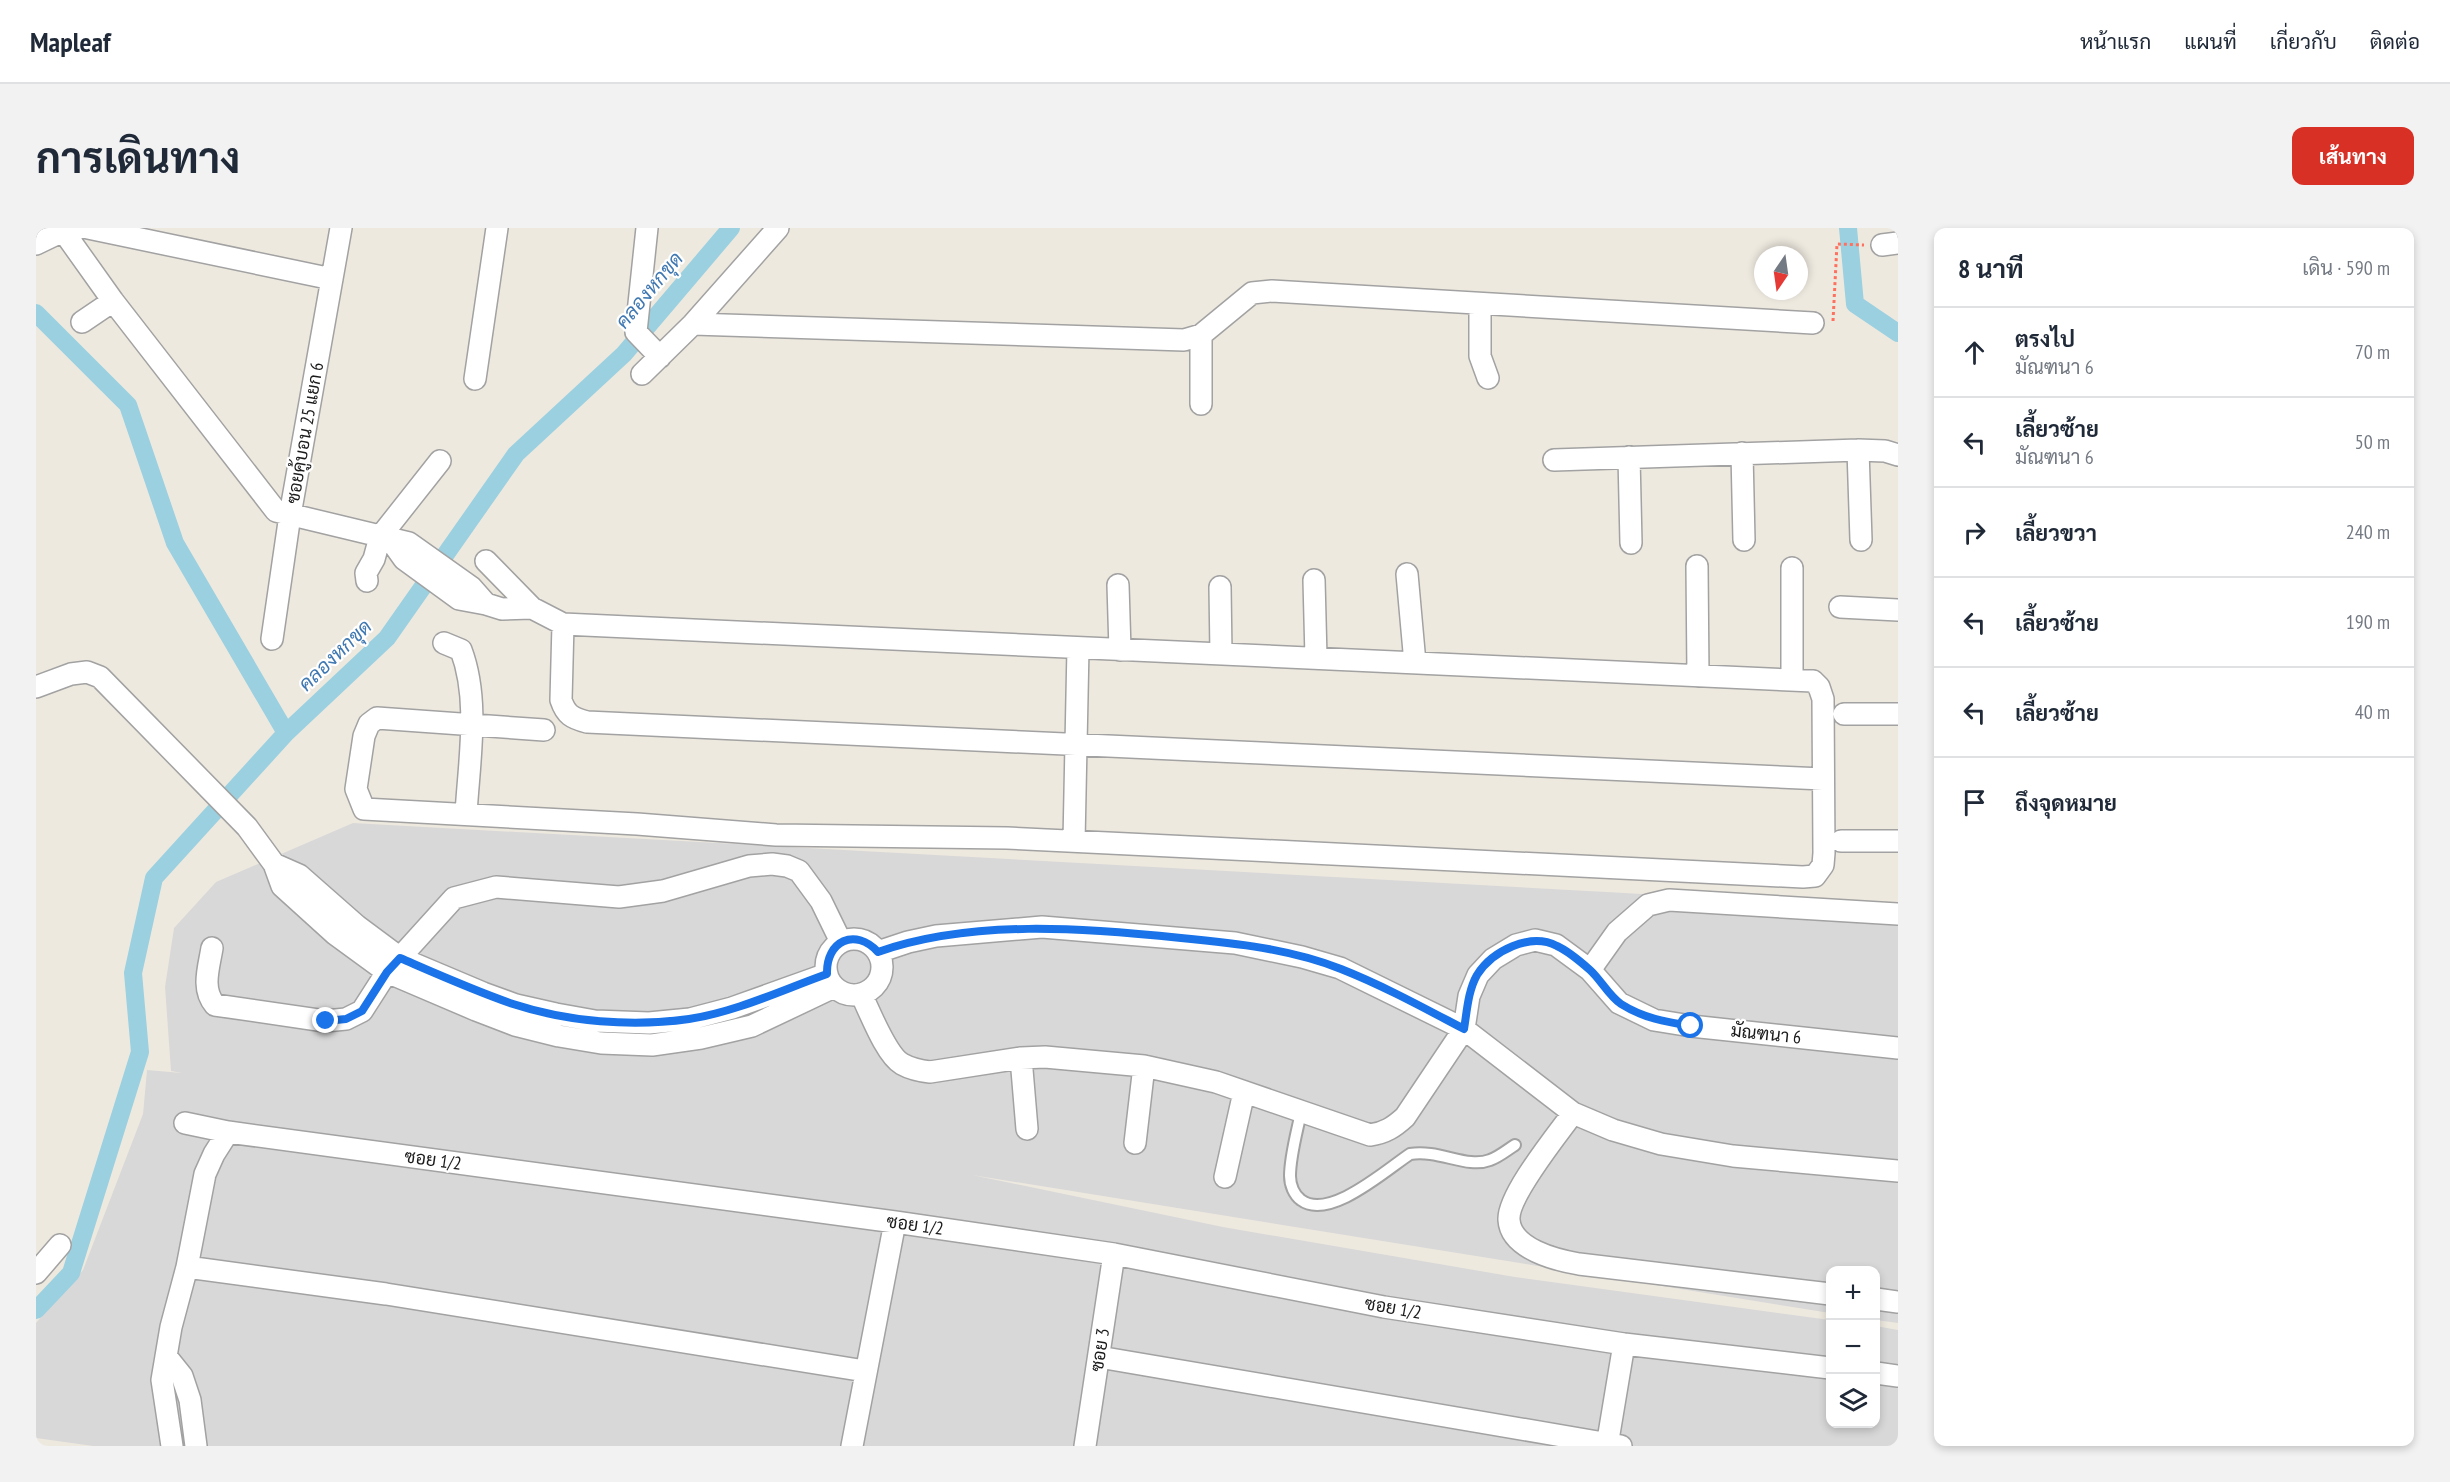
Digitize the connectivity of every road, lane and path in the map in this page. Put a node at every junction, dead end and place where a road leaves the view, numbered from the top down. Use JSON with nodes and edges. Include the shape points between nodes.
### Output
{"nodes":[{"id":1,"x":87,"y":228,"type":"edge"},
{"id":2,"x":341,"y":228,"type":"edge"},
{"id":3,"x":497,"y":228,"type":"edge"},
{"id":4,"x":647,"y":228,"type":"edge"},
{"id":5,"x":778,"y":228,"type":"edge"},
{"id":6,"x":62,"y":230,"type":"edge"},
{"id":7,"x":36,"y":244,"type":"edge"},
{"id":8,"x":1890,"y":244,"type":"edge"},
{"id":9,"x":332,"y":279,"type":"junction"},
{"id":10,"x":113,"y":301,"type":"junction"},
{"id":11,"x":1480,"y":304,"type":"junction"},
{"id":12,"x":82,"y":322,"type":"dead end"},
{"id":13,"x":1813,"y":323,"type":"joint"},
{"id":14,"x":693,"y":324,"type":"junction"},
{"id":15,"x":1201,"y":335,"type":"junction"},
{"id":16,"x":649,"y":345,"type":"junction"},
{"id":17,"x":642,"y":374,"type":"dead end"},
{"id":18,"x":1488,"y":378,"type":"dead end"},
{"id":19,"x":476,"y":379,"type":"dead end"},
{"id":20,"x":1201,"y":404,"type":"dead end"},
{"id":21,"x":1858,"y":450,"type":"junction"},
{"id":22,"x":1742,"y":453,"type":"junction"},
{"id":23,"x":1898,"y":455,"type":"edge"},
{"id":24,"x":1629,"y":457,"type":"junction"},
{"id":25,"x":1554,"y":460,"type":"dead end"},
{"id":26,"x":440,"y":461,"type":"dead end"},
{"id":27,"x":290,"y":514,"type":"junction"},
{"id":28,"x":1744,"y":540,"type":"dead end"},
{"id":29,"x":1862,"y":540,"type":"dead end"},
{"id":30,"x":1631,"y":543,"type":"dead end"},
{"id":31,"x":395,"y":544,"type":"junction"},
{"id":32,"x":486,"y":561,"type":"dead end"},
{"id":33,"x":1697,"y":566,"type":"dead end"},
{"id":34,"x":1792,"y":568,"type":"dead end"},
{"id":35,"x":1407,"y":574,"type":"dead end"},
{"id":36,"x":1314,"y":580,"type":"dead end"},
{"id":37,"x":367,"y":581,"type":"dead end"},
{"id":38,"x":1118,"y":585,"type":"dead end"},
{"id":39,"x":1220,"y":587,"type":"dead end"},
{"id":40,"x":1840,"y":607,"type":"dead end"},
{"id":41,"x":532,"y":608,"type":"junction"},
{"id":42,"x":1898,"y":610,"type":"edge"},
{"id":43,"x":563,"y":624,"type":"junction"},
{"id":44,"x":272,"y":639,"type":"dead end"},
{"id":45,"x":444,"y":643,"type":"dead end"},
{"id":46,"x":1078,"y":648,"type":"junction"},
{"id":47,"x":1120,"y":650,"type":"junction"},
{"id":48,"x":1221,"y":654,"type":"junction"},
{"id":49,"x":1316,"y":658,"type":"junction"},
{"id":50,"x":1415,"y":663,"type":"junction"},
{"id":51,"x":1698,"y":676,"type":"junction"},
{"id":52,"x":1792,"y":680,"type":"junction"},
{"id":53,"x":36,"y":687,"type":"edge"},
{"id":54,"x":1844,"y":714,"type":"dead end"},
{"id":55,"x":1898,"y":714,"type":"edge"},
{"id":56,"x":471,"y":725,"type":"junction"},
{"id":57,"x":544,"y":729,"type":"dead end"},
{"id":58,"x":1076,"y":745,"type":"junction"},
{"id":59,"x":1823,"y":778,"type":"junction"},
{"id":60,"x":466,"y":814,"type":"junction"},
{"id":61,"x":1074,"y":841,"type":"junction"},
{"id":62,"x":1841,"y":841,"type":"dead end"},
{"id":63,"x":1898,"y":841,"type":"edge"},
{"id":64,"x":1898,"y":914,"type":"edge"},
{"id":65,"x":841,"y":942,"type":"junction"},
{"id":66,"x":212,"y":948,"type":"dead end"},
{"id":67,"x":878,"y":952,"type":"junction"},
{"id":68,"x":393,"y":965,"type":"junction"},
{"id":69,"x":1590,"y":970,"type":"junction"},
{"id":70,"x":831,"y":980,"type":"junction"},
{"id":71,"x":861,"y":994,"type":"junction"},
{"id":72,"x":531,"y":1019,"type":"junction"},
{"id":73,"x":661,"y":1021,"type":"junction"},
{"id":74,"x":1464,"y":1029,"type":"junction"},
{"id":75,"x":664,"y":1043,"type":"junction"},
{"id":76,"x":1898,"y":1048,"type":"edge"},
{"id":77,"x":1021,"y":1058,"type":"junction"},
{"id":78,"x":1144,"y":1066,"type":"junction"},
{"id":79,"x":1244,"y":1092,"type":"junction"},
{"id":80,"x":1301,"y":1112,"type":"junction"},
{"id":81,"x":1573,"y":1113,"type":"junction"},
{"id":82,"x":185,"y":1123,"type":"dead end"},
{"id":83,"x":1027,"y":1129,"type":"dead end"},
{"id":84,"x":228,"y":1132,"type":"junction"},
{"id":85,"x":1135,"y":1143,"type":"dead end"},
{"id":86,"x":1515,"y":1145,"type":"dead end"},
{"id":87,"x":1898,"y":1171,"type":"edge"},
{"id":88,"x":1225,"y":1177,"type":"dead end"},
{"id":89,"x":895,"y":1222,"type":"junction"},
{"id":90,"x":60,"y":1245,"type":"dead end"},
{"id":91,"x":1114,"y":1254,"type":"junction"},
{"id":92,"x":187,"y":1267,"type":"junction"},
{"id":93,"x":36,"y":1273,"type":"edge"},
{"id":94,"x":1826,"y":1294,"type":"edge"},
{"id":95,"x":1880,"y":1300,"type":"edge"},
{"id":96,"x":1898,"y":1302,"type":"edge"},
{"id":97,"x":1624,"y":1344,"type":"junction"},
{"id":98,"x":166,"y":1356,"type":"junction"},
{"id":99,"x":1099,"y":1357,"type":"junction"},
{"id":100,"x":1826,"y":1368,"type":"edge"},
{"id":101,"x":865,"y":1371,"type":"junction"},
{"id":102,"x":1880,"y":1374,"type":"edge"},
{"id":103,"x":1898,"y":1376,"type":"edge"},
{"id":104,"x":172,"y":1446,"type":"edge"},
{"id":105,"x":196,"y":1446,"type":"edge"},
{"id":106,"x":852,"y":1446,"type":"edge"},
{"id":107,"x":1085,"y":1446,"type":"edge"},
{"id":108,"x":1612,"y":1446,"type":"edge"}],
"edges":[{"from":1,"to":6,"type":"street"},
{"from":1,"to":9,"type":"street"},
{"from":2,"to":9,"type":"street","name":"ซอยคู้บอน 25 แยก 6"},
{"from":3,"to":19,"type":"street"},
{"from":4,"to":16,"type":"street"},
{"from":5,"to":14,"type":"street"},
{"from":6,"to":7,"type":"street"},
{"from":6,"to":10,"type":"street"},
{"from":8,"to":13,"type":"path","via":[[1837,244],[1833,324]]},
{"from":9,"to":27,"type":"street","name":"ซอยคู้บอน 25 แยก 6"},
{"from":10,"to":12,"type":"street"},
{"from":10,"to":27,"type":"street","via":[[276,511]]},
{"from":11,"to":13,"type":"street"},
{"from":11,"to":15,"type":"street","via":[[1252,293]]},
{"from":11,"to":18,"type":"street","via":[[1480,356]]},
{"from":14,"to":15,"type":"street","via":[[1184,340]]},
{"from":14,"to":16,"type":"street"},
{"from":15,"to":20,"type":"street"},
{"from":16,"to":17,"type":"street"},
{"from":21,"to":22,"type":"street"},
{"from":21,"to":23,"type":"street"},
{"from":21,"to":29,"type":"street"},
{"from":22,"to":24,"type":"street"},
{"from":22,"to":28,"type":"street"},
{"from":24,"to":25,"type":"street"},
{"from":24,"to":30,"type":"street"},
{"from":26,"to":31,"type":"street"},
{"from":27,"to":31,"type":"street"},
{"from":27,"to":44,"type":"street","name":"ซอยคู้บอน 25 แยก 6"},
{"from":31,"to":37,"type":"street","via":[[374,559],[366,573]]},
{"from":31,"to":41,"type":"street","via":[[486,604],[502,609]]},
{"from":32,"to":41,"type":"street"},
{"from":33,"to":51,"type":"street"},
{"from":34,"to":52,"type":"street"},
{"from":35,"to":50,"type":"street"},
{"from":36,"to":49,"type":"street"},
{"from":38,"to":47,"type":"street"},
{"from":39,"to":48,"type":"street"},
{"from":40,"to":42,"type":"street"},
{"from":41,"to":43,"type":"street"},
{"from":43,"to":46,"type":"street"},
{"from":43,"to":58,"type":"street","via":[[561,700],[569,716],[587,722]]},
{"from":45,"to":56,"type":"street","via":[[461,650],[468,669]]},
{"from":46,"to":47,"type":"street"},
{"from":46,"to":58,"type":"street"},
{"from":47,"to":48,"type":"street"},
{"from":48,"to":49,"type":"street"},
{"from":49,"to":50,"type":"street"},
{"from":50,"to":51,"type":"street"},
{"from":51,"to":52,"type":"street"},
{"from":52,"to":59,"type":"street","via":[[1813,681],[1822,693]]},
{"from":53,"to":68,"type":"street","via":[[79,673],[100,677],[247,827],[274,864],[282,886],[335,934]]},
{"from":54,"to":55,"type":"street"},
{"from":56,"to":57,"type":"street"},
{"from":56,"to":60,"type":"street"},
{"from":56,"to":60,"type":"street","via":[[377,718],[364,736],[356,789],[364,809]]},
{"from":58,"to":59,"type":"street"},
{"from":58,"to":61,"type":"street"},
{"from":59,"to":61,"type":"street","via":[[1823,865],[1815,876]]},
{"from":60,"to":61,"type":"street","via":[[776,835]]},
{"from":62,"to":63,"type":"street"},
{"from":64,"to":69,"type":"street","via":[[1669,900],[1648,905],[1617,932]]},
{"from":65,"to":67,"type":"street","via":[[861,940]]},
{"from":65,"to":68,"type":"street","via":[[822,901],[799,871],[772,864],[749,866],[663,891],[619,897],[496,887],[474,892],[454,898]]},
{"from":65,"to":70,"type":"street","via":[[827,962]]},
{"from":66,"to":68,"type":"street","via":[[206,985],[215,1005],[326,1021],[346,1019],[362,1011]]},
{"from":67,"to":71,"type":"street","via":[[883,964],[881,977],[873,988]]},
{"from":67,"to":74,"type":"street","via":[[936,936],[1042,927],[1235,944],[1340,968]]},
{"from":68,"to":72,"type":"street","via":[[495,1017]]},
{"from":69,"to":74,"type":"street","name":"มัณฑนา 6","via":[[1556,945],[1535,940],[1516,945],[1493,959],[1478,975],[1469,996]]},
{"from":69,"to":76,"type":"street","name":"มัณฑนา 6","via":[[1620,1003],[1654,1020]]},
{"from":70,"to":71,"type":"street","via":[[847,994]]},
{"from":70,"to":73,"type":"street","via":[[732,1008]]},
{"from":70,"to":75,"type":"street","via":[[752,1026]]},
{"from":71,"to":77,"type":"street","via":[[891,1053],[901,1064],[930,1072]]},
{"from":72,"to":73,"type":"street"},
{"from":72,"to":75,"type":"street","via":[[601,1043]]},
{"from":73,"to":75,"type":"street"},
{"from":74,"to":80,"type":"street","via":[[1406,1117],[1383,1133],[1364,1134]]},
{"from":74,"to":81,"type":"street"},
{"from":77,"to":78,"type":"street"},
{"from":77,"to":83,"type":"street"},
{"from":78,"to":79,"type":"street"},
{"from":78,"to":85,"type":"street"},
{"from":79,"to":80,"type":"street"},
{"from":79,"to":88,"type":"street"},
{"from":80,"to":86,"type":"lane","via":[[1290,1177],[1295,1195],[1307,1204],[1325,1206],[1344,1200],[1410,1154],[1441,1154],[1478,1163],[1492,1160]]},
{"from":81,"to":87,"type":"street","via":[[1661,1144],[1733,1156]]},
{"from":81,"to":94,"type":"street","via":[[1512,1205],[1509,1219],[1513,1234],[1527,1245],[1549,1259],[1579,1264]]},
{"from":82,"to":84,"type":"street","name":"ซอย 1/2"},
{"from":84,"to":89,"type":"street","name":"ซอย 1/2"},
{"from":84,"to":92,"type":"street","via":[[205,1174]]},
{"from":89,"to":91,"type":"street","name":"ซอย 1/2"},
{"from":89,"to":101,"type":"street"},
{"from":90,"to":93,"type":"street"},
{"from":91,"to":97,"type":"street","name":"ซอย 1/2","via":[[1384,1307]]},
{"from":91,"to":99,"type":"street","name":"ซอย 3"},
{"from":92,"to":98,"type":"street"},
{"from":92,"to":101,"type":"street","via":[[386,1294]]},
{"from":95,"to":96,"type":"street"},
{"from":97,"to":100,"type":"street","name":"ซอย 1/2"},
{"from":97,"to":108,"type":"street"},
{"from":98,"to":104,"type":"street","via":[[162,1380]]},
{"from":98,"to":105,"type":"street","via":[[182,1376],[190,1400]]},
{"from":99,"to":107,"type":"street","name":"ซอย 3"},
{"from":99,"to":108,"type":"street"},
{"from":101,"to":106,"type":"street"},
{"from":102,"to":103,"type":"street"}]}
